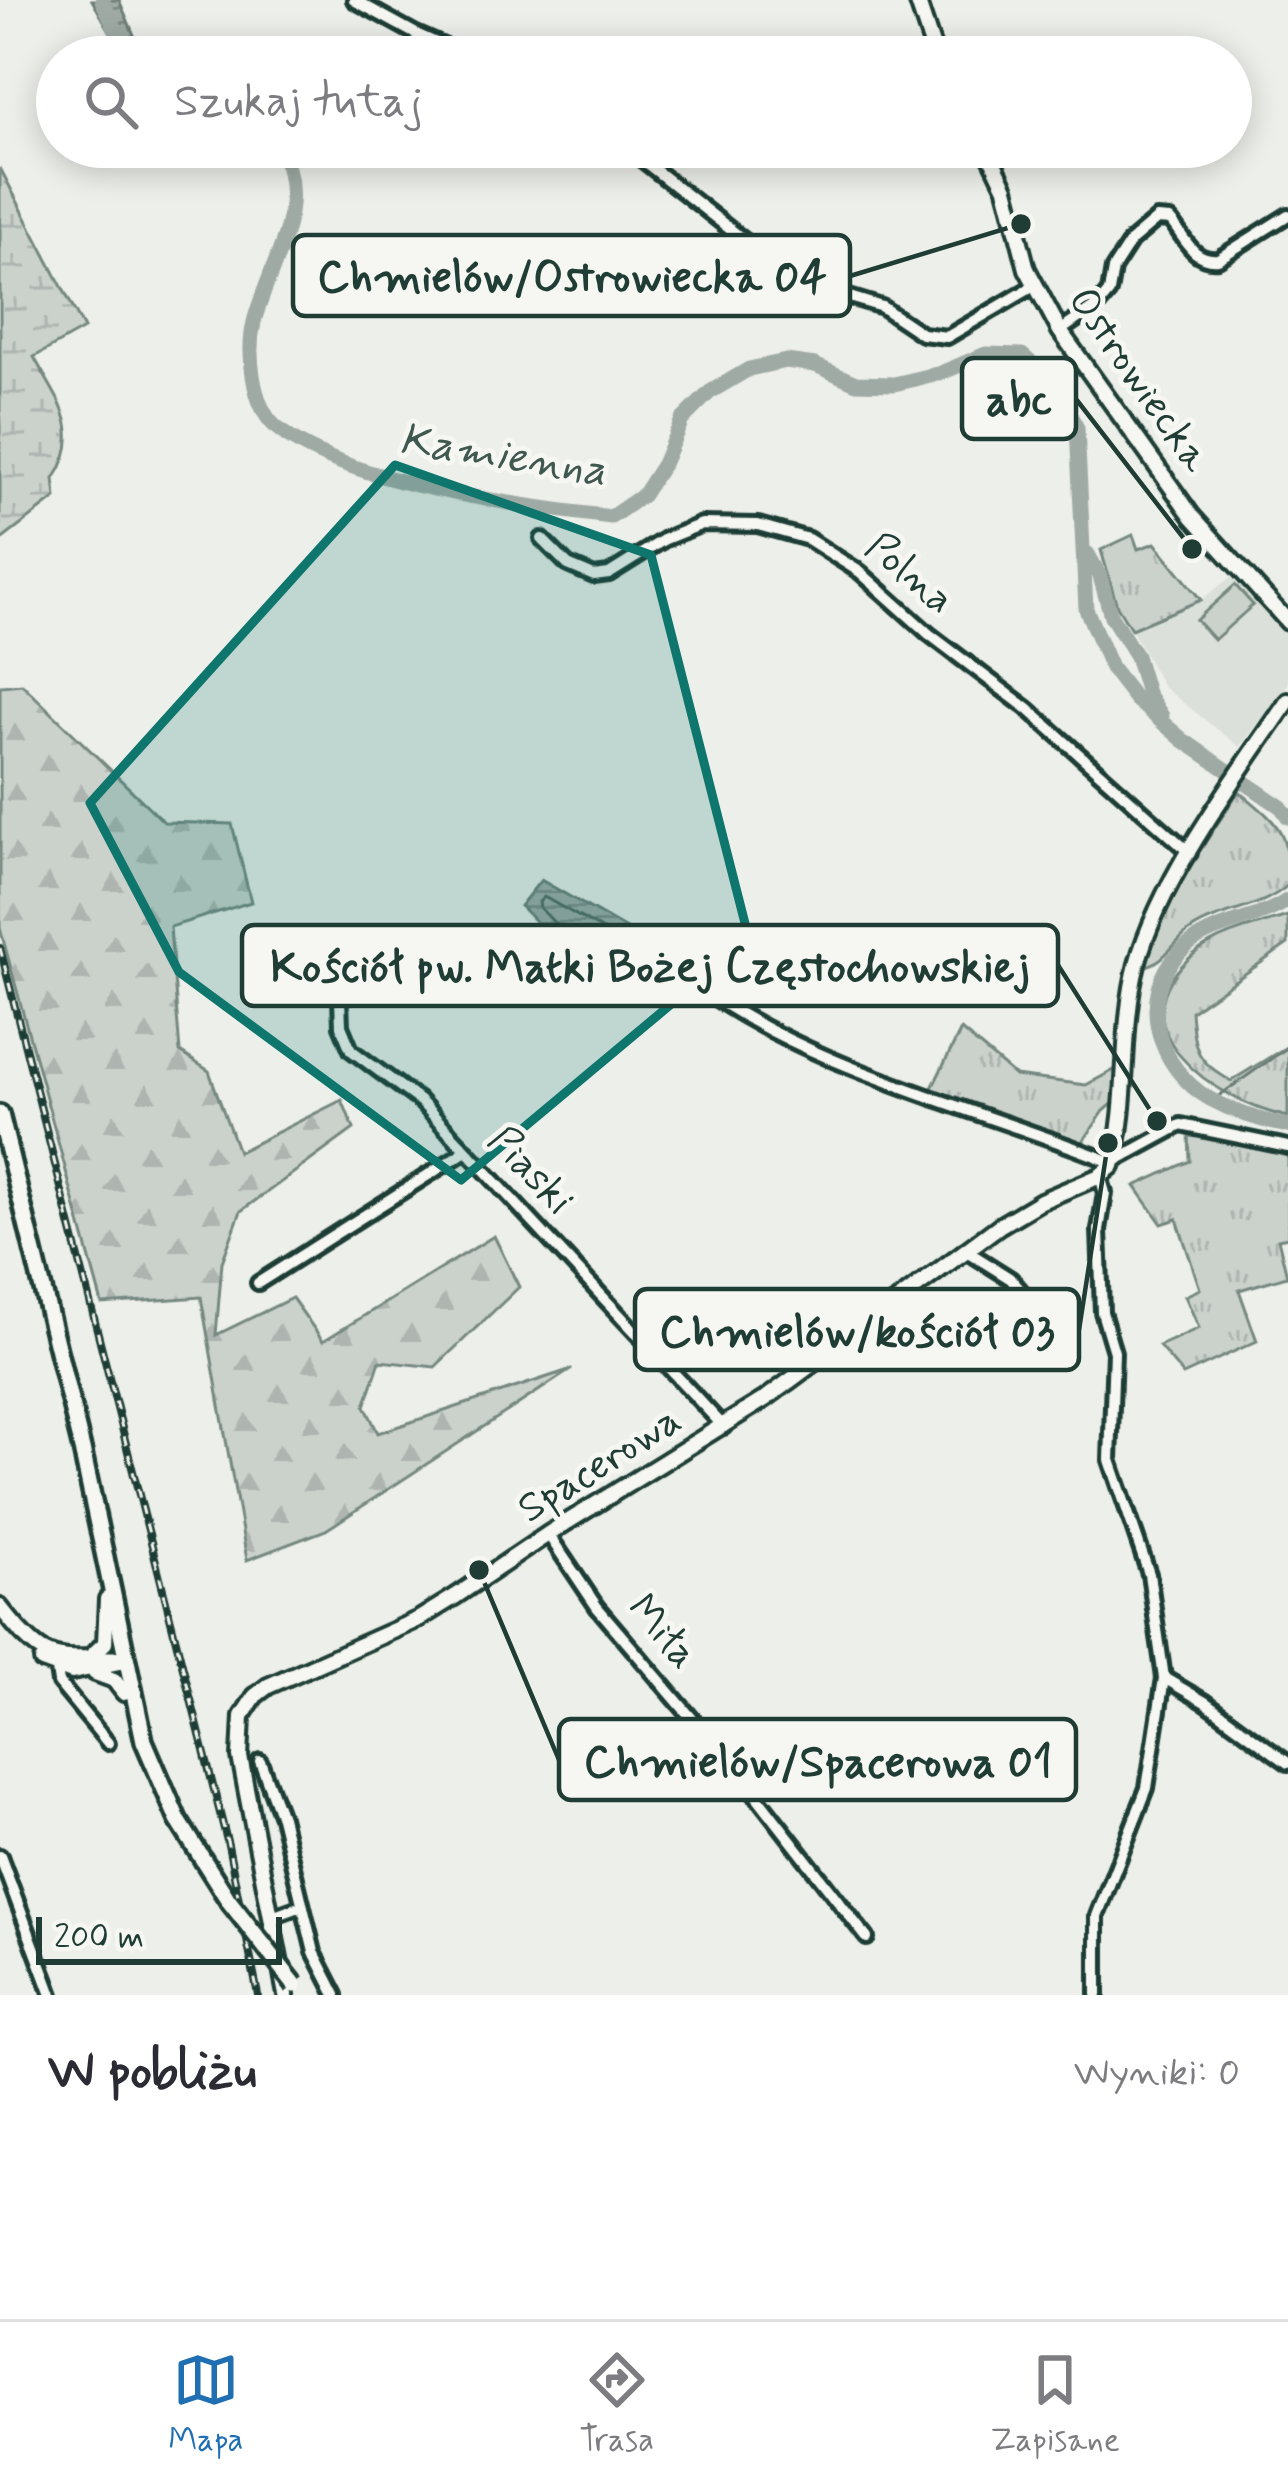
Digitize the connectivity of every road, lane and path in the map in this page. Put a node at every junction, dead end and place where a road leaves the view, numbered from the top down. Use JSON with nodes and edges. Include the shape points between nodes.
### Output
{"nodes":[{"id":1,"x":354,"y":0,"type":"edge"},
{"id":2,"x":917,"y":0,"type":"edge"},
{"id":3,"x":421,"y":36,"type":"edge"},
{"id":4,"x":929,"y":36,"type":"edge"},
{"id":5,"x":653,"y":168,"type":"edge"},
{"id":6,"x":996,"y":168,"type":"edge"},
{"id":7,"x":1288,"y":214,"type":"edge"},
{"id":8,"x":1034,"y":286,"type":"junction"},
{"id":9,"x":1060,"y":331,"type":"junction"},
{"id":10,"x":542,"y":539,"type":"dead end"},
{"id":11,"x":1288,"y":622,"type":"edge"},
{"id":12,"x":1288,"y":701,"type":"edge"},
{"id":13,"x":1190,"y":853,"type":"junction"},
{"id":14,"x":338,"y":946,"type":"dead end"},
{"id":15,"x":695,"y":984,"type":"dead end"},
{"id":16,"x":0,"y":1114,"type":"edge"},
{"id":17,"x":1288,"y":1147,"type":"edge"},
{"id":18,"x":466,"y":1150,"type":"junction"},
{"id":19,"x":1113,"y":1162,"type":"junction"},
{"id":20,"x":1100,"y":1176,"type":"junction"},
{"id":21,"x":965,"y":1250,"type":"junction"},
{"id":22,"x":258,"y":1283,"type":"dead end"},
{"id":23,"x":1033,"y":1305,"type":"dead end"},
{"id":24,"x":724,"y":1426,"type":"junction"},
{"id":25,"x":98,"y":1528,"type":"junction"},
{"id":26,"x":548,"y":1534,"type":"junction"},
{"id":27,"x":107,"y":1599,"type":"junction"},
{"id":28,"x":5,"y":1614,"type":"edge"},
{"id":29,"x":120,"y":1660,"type":"junction"},
{"id":30,"x":56,"y":1663,"type":"junction"},
{"id":31,"x":86,"y":1665,"type":"junction"},
{"id":32,"x":1163,"y":1678,"type":"junction"},
{"id":33,"x":124,"y":1694,"type":"junction"},
{"id":34,"x":108,"y":1743,"type":"dead end"},
{"id":35,"x":260,"y":1761,"type":"dead end"},
{"id":36,"x":1288,"y":1763,"type":"edge"},
{"id":37,"x":0,"y":1856,"type":"edge"},
{"id":38,"x":292,"y":1870,"type":"junction"},
{"id":39,"x":264,"y":1876,"type":"junction"},
{"id":40,"x":229,"y":1901,"type":"junction"},
{"id":41,"x":302,"y":1906,"type":"junction"},
{"id":42,"x":272,"y":1917,"type":"junction"},
{"id":43,"x":867,"y":1938,"type":"dead end"},
{"id":44,"x":297,"y":1993,"type":"edge"},
{"id":45,"x":52,"y":1995,"type":"edge"},
{"id":46,"x":335,"y":1995,"type":"edge"},
{"id":47,"x":1097,"y":1995,"type":"edge"}],
"edges":[{"from":1,"to":3,"type":"street"},
{"from":2,"to":4,"type":"street"},
{"from":5,"to":8,"type":"street","via":[[773,263],[882,307],[922,334],[947,337]]},
{"from":6,"to":8,"type":"street","name":"Ostrowiecka"},
{"from":7,"to":9,"type":"street","via":[[1209,260],[1170,220],[1157,219],[1131,241],[1099,304]]},
{"from":8,"to":9,"type":"street","name":"Ostrowiecka"},
{"from":9,"to":11,"type":"street","name":"Ostrowiecka","via":[[1192,516]]},
{"from":10,"to":13,"type":"street","name":"Polna","via":[[582,573],[600,576],[702,524],[758,525],[808,539],[1028,709]]},
{"from":12,"to":13,"type":"street"},
{"from":13,"to":19,"type":"street","via":[[1137,967]]},
{"from":14,"to":18,"type":"street","name":"Piaski","via":[[345,1040]]},
{"from":15,"to":19,"type":"street","via":[[753,1024]]},
{"from":16,"to":25,"type":"main road"},
{"from":17,"to":19,"type":"street","via":[[1181,1125]]},
{"from":18,"to":22,"type":"street"},
{"from":18,"to":24,"type":"street","name":"Piaski"},
{"from":19,"to":20,"type":"street","name":"Spacerowa"},
{"from":20,"to":21,"type":"street","name":"Spacerowa","via":[[1041,1201]]},
{"from":20,"to":32,"type":"street","via":[[1102,1312],[1114,1352],[1109,1460],[1153,1590]]},
{"from":21,"to":23,"type":"street","via":[[1011,1279]]},
{"from":21,"to":24,"type":"street","name":"Spacerowa"},
{"from":24,"to":26,"type":"street","name":"Spacerowa"},
{"from":25,"to":27,"type":"main road"},
{"from":25,"to":29,"type":"main road"},
{"from":26,"to":39,"type":"street","name":"Spacerowa","via":[[419,1619],[255,1696],[239,1742]]},
{"from":26,"to":43,"type":"street","name":"Miła","via":[[568,1570]]},
{"from":27,"to":29,"type":"main road"},
{"from":27,"to":31,"type":"street","via":[[105,1643]]},
{"from":28,"to":30,"type":"street"},
{"from":29,"to":31,"type":"street"},
{"from":29,"to":33,"type":"main road"},
{"from":29,"to":40,"type":"main road","via":[[164,1794]]},
{"from":30,"to":31,"type":"street"},
{"from":30,"to":34,"type":"street","via":[[59,1683]]},
{"from":31,"to":33,"type":"street"},
{"from":32,"to":36,"type":"street"},
{"from":32,"to":47,"type":"street","via":[[1147,1788],[1097,1916]]},
{"from":33,"to":40,"type":"main road","via":[[158,1803]]},
{"from":35,"to":38,"type":"street"},
{"from":37,"to":45,"type":"street"},
{"from":38,"to":39,"type":"street"},
{"from":38,"to":41,"type":"street"},
{"from":39,"to":42,"type":"street","name":"Spacerowa"},
{"from":40,"to":44,"type":"main road","bridge":true},
{"from":41,"to":42,"type":"street"},
{"from":41,"to":46,"type":"street"},
{"from":42,"to":44,"type":"street","name":"Spacerowa"}]}
